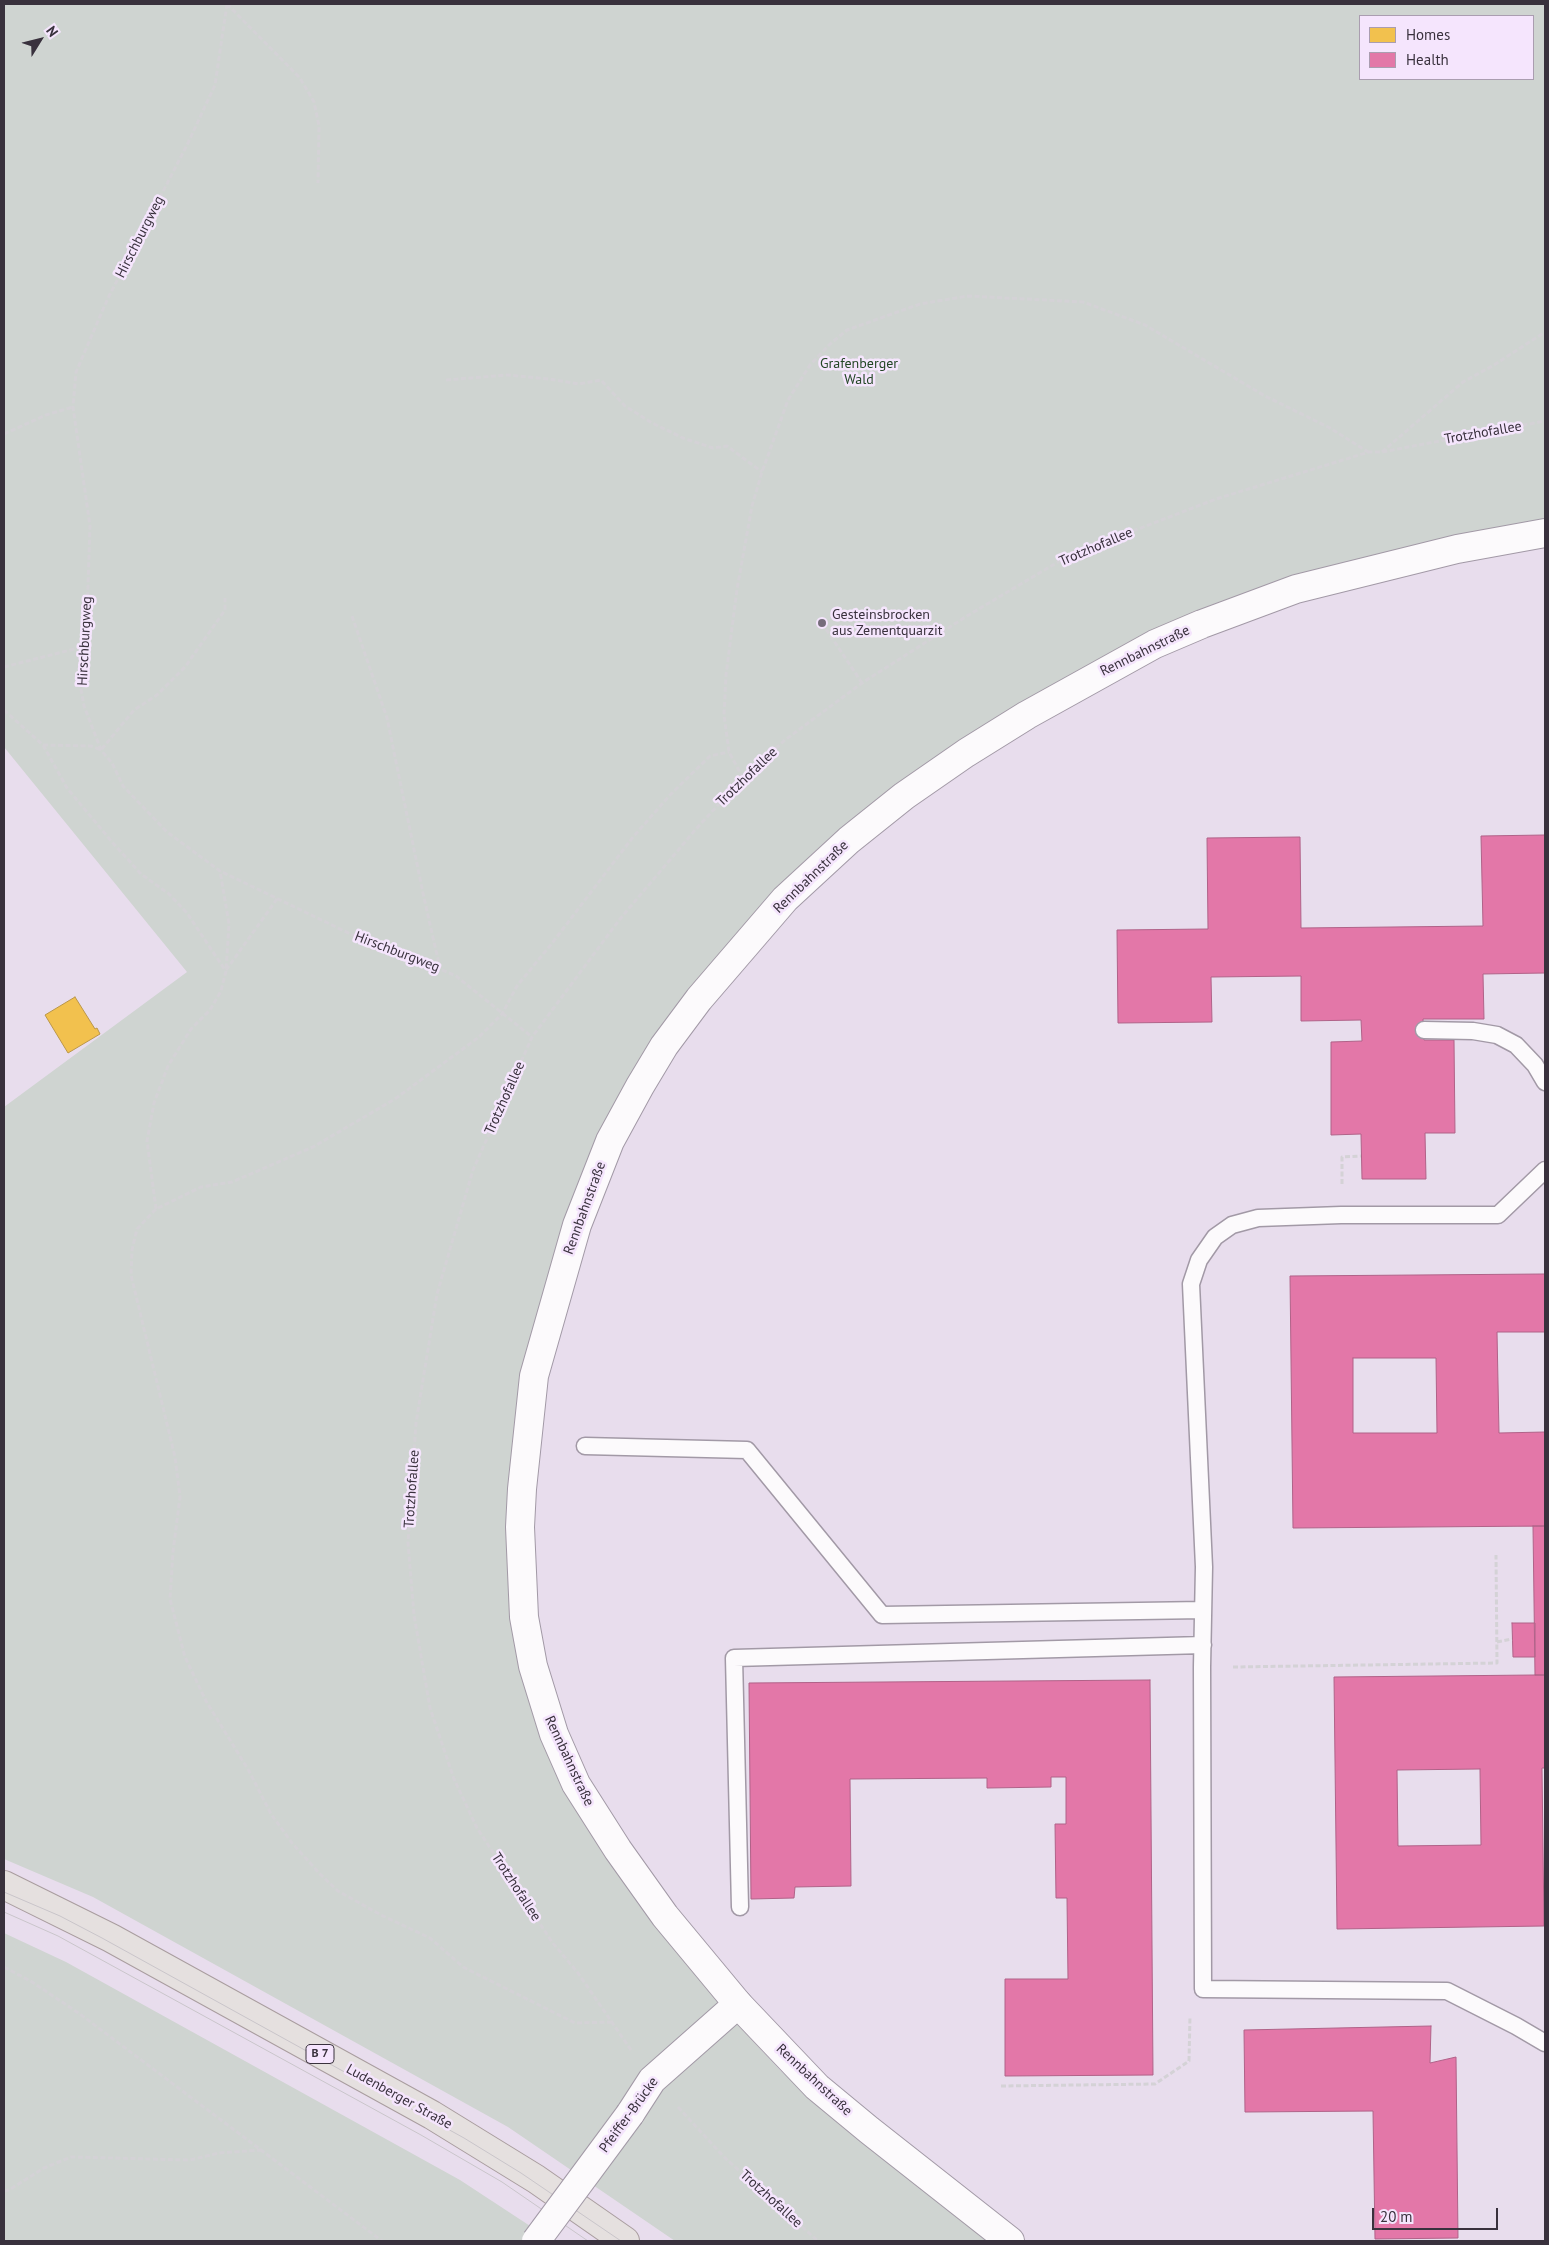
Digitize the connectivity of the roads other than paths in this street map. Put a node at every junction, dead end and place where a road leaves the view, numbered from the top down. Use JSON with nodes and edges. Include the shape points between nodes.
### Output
{"nodes":[{"id":1,"x":1545,"y":533,"type":"edge"},
{"id":2,"x":1424,"y":1030,"type":"dead end"},
{"id":3,"x":1545,"y":1082,"type":"edge"},
{"id":4,"x":1545,"y":1170,"type":"edge"},
{"id":5,"x":585,"y":1446,"type":"dead end"},
{"id":6,"x":1203,"y":1610,"type":"junction"},
{"id":7,"x":1203,"y":1645,"type":"junction"},
{"id":8,"x":4,"y":1885,"type":"edge"},
{"id":9,"x":740,"y":1907,"type":"dead end"},
{"id":10,"x":738,"y":2004,"type":"junction"},
{"id":11,"x":1545,"y":2044,"type":"edge"},
{"id":12,"x":536,"y":2241,"type":"edge"},
{"id":13,"x":625,"y":2241,"type":"edge"},
{"id":14,"x":1010,"y":2241,"type":"edge"}],
"edges":[{"from":1,"to":10,"type":"street","name":"Rennbahnstraße","via":[[1385,567],[1255,604],[1155,644],[966,753],[904,796],[823,863],[779,906],[705,992],[664,1046],[610,1140],[577,1225],[534,1376],[520,1527],[524,1617],[544,1705],[576,1784],[660,1909]]},
{"from":2,"to":3,"type":"lane","via":[[1497,1035],[1516,1045]]},
{"from":4,"to":6,"type":"lane","via":[[1498,1215],[1258,1218],[1232,1225],[1215,1237],[1199,1260],[1191,1284],[1204,1567]]},
{"from":5,"to":6,"type":"lane","via":[[747,1450],[882,1615]]},
{"from":6,"to":7,"type":"lane"},
{"from":7,"to":9,"type":"lane","via":[[734,1658]]},
{"from":7,"to":11,"type":"lane","via":[[1203,1989],[1447,1991]]},
{"from":8,"to":13,"type":"main road","name":"Ludenberger Straße","number":"B 7","via":[[111,1938],[432,2115],[536,2179]]},
{"from":10,"to":12,"type":"street","name":"Pfeiffer-Brücke","bridge":true,"via":[[652,2080]]},
{"from":10,"to":14,"type":"street","name":"Rennbahnstraße","via":[[817,2086]]}]}
